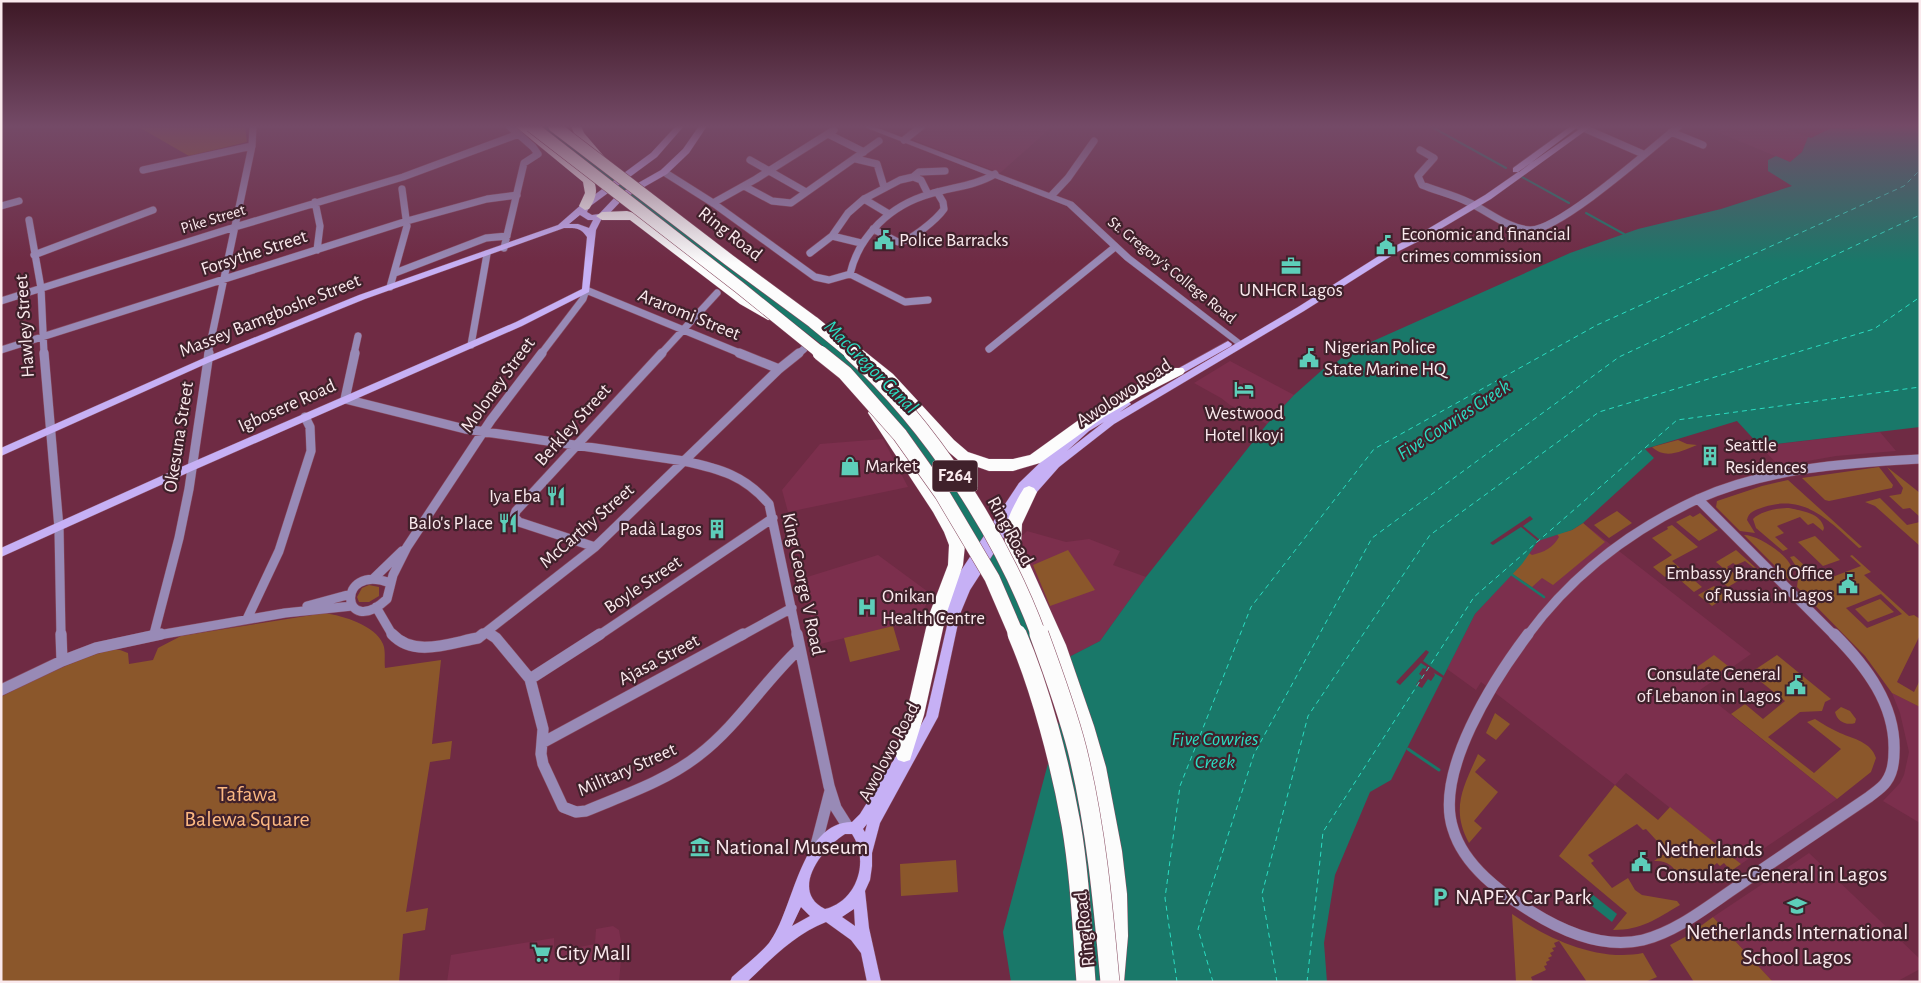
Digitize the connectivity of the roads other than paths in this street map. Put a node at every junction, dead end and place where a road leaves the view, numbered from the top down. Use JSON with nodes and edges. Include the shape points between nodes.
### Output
{"nodes":[{"id":1,"x":247,"y":172,"type":"edge"},
{"id":2,"x":416,"y":172,"type":"edge"},
{"id":3,"x":522,"y":172,"type":"edge"},
{"id":4,"x":579,"y":172,"type":"edge"},
{"id":5,"x":582,"y":172,"type":"edge"},
{"id":6,"x":616,"y":172,"type":"edge"},
{"id":7,"x":632,"y":172,"type":"edge"},
{"id":8,"x":664,"y":172,"type":"joint"},
{"id":9,"x":767,"y":172,"type":"edge"},
{"id":10,"x":770,"y":172,"type":"edge"},
{"id":11,"x":836,"y":172,"type":"edge"},
{"id":12,"x":879,"y":172,"type":"edge"},
{"id":13,"x":922,"y":172,"type":"edge"},
{"id":14,"x":988,"y":172,"type":"edge"},
{"id":15,"x":1072,"y":172,"type":"edge"},
{"id":16,"x":1422,"y":172,"type":"edge"},
{"id":17,"x":1514,"y":172,"type":"edge"},
{"id":18,"x":1524,"y":172,"type":"edge"},
{"id":19,"x":1621,"y":172,"type":"edge"},
{"id":20,"x":994,"y":174,"type":"junction"},
{"id":21,"x":913,"y":177,"type":"junction"},
{"id":22,"x":744,"y":186,"type":"junction"},
{"id":23,"x":884,"y":187,"type":"junction"},
{"id":24,"x":402,"y":189,"type":"dead end"},
{"id":25,"x":806,"y":192,"type":"junction"},
{"id":26,"x":937,"y":192,"type":"junction"},
{"id":27,"x":928,"y":194,"type":"junction"},
{"id":28,"x":518,"y":195,"type":"junction"},
{"id":29,"x":1052,"y":196,"type":"junction"},
{"id":30,"x":864,"y":199,"type":"junction"},
{"id":31,"x":19,"y":201,"type":"dead end"},
{"id":32,"x":316,"y":202,"type":"junction"},
{"id":33,"x":713,"y":202,"type":"junction"},
{"id":34,"x":1472,"y":203,"type":"junction"},
{"id":35,"x":1,"y":206,"type":"edge"},
{"id":36,"x":584,"y":207,"type":"junction"},
{"id":37,"x":153,"y":210,"type":"dead end"},
{"id":38,"x":889,"y":214,"type":"junction"},
{"id":39,"x":600,"y":216,"type":"junction"},
{"id":40,"x":29,"y":220,"type":"dead end"},
{"id":41,"x":407,"y":221,"type":"junction"},
{"id":42,"x":235,"y":227,"type":"junction"},
{"id":43,"x":558,"y":228,"type":"junction"},
{"id":44,"x":873,"y":229,"type":"junction"},
{"id":45,"x":507,"y":236,"type":"junction"},
{"id":46,"x":832,"y":236,"type":"junction"},
{"id":47,"x":591,"y":237,"type":"junction"},
{"id":48,"x":861,"y":243,"type":"junction"},
{"id":49,"x":1115,"y":246,"type":"junction"},
{"id":50,"x":504,"y":248,"type":"junction"},
{"id":51,"x":317,"y":250,"type":"junction"},
{"id":52,"x":810,"y":253,"type":"dead end"},
{"id":53,"x":34,"y":254,"type":"junction"},
{"id":54,"x":487,"y":254,"type":"junction"},
{"id":55,"x":395,"y":273,"type":"junction"},
{"id":56,"x":850,"y":274,"type":"junction"},
{"id":57,"x":223,"y":280,"type":"junction"},
{"id":58,"x":390,"y":287,"type":"junction"},
{"id":59,"x":41,"y":288,"type":"junction"},
{"id":60,"x":586,"y":290,"type":"junction"},
{"id":61,"x":717,"y":293,"type":"dead end"},
{"id":62,"x":928,"y":300,"type":"dead end"},
{"id":63,"x":1,"y":301,"type":"edge"},
{"id":64,"x":779,"y":320,"type":"junction"},
{"id":65,"x":682,"y":329,"type":"junction"},
{"id":66,"x":358,"y":336,"type":"dead end"},
{"id":67,"x":42,"y":337,"type":"junction"},
{"id":68,"x":1238,"y":342,"type":"junction"},
{"id":69,"x":470,"y":345,"type":"junction"},
{"id":70,"x":842,"y":345,"type":"junction"},
{"id":71,"x":804,"y":349,"type":"dead end"},
{"id":72,"x":989,"y":349,"type":"dead end"},
{"id":73,"x":1,"y":350,"type":"edge"},
{"id":74,"x":208,"y":360,"type":"junction"},
{"id":75,"x":780,"y":369,"type":"junction"},
{"id":76,"x":1178,"y":371,"type":"junction"},
{"id":77,"x":866,"y":397,"type":"junction"},
{"id":78,"x":345,"y":399,"type":"junction"},
{"id":79,"x":306,"y":416,"type":"junction"},
{"id":80,"x":49,"y":430,"type":"junction"},
{"id":81,"x":484,"y":432,"type":"junction"},
{"id":82,"x":576,"y":446,"type":"junction"},
{"id":83,"x":1,"y":452,"type":"edge"},
{"id":84,"x":1920,"y":458,"type":"edge"},
{"id":85,"x":684,"y":461,"type":"junction"},
{"id":86,"x":191,"y":467,"type":"junction"},
{"id":87,"x":1029,"y":492,"type":"junction"},
{"id":88,"x":1698,"y":500,"type":"junction"},
{"id":89,"x":773,"y":518,"type":"junction"},
{"id":90,"x":59,"y":528,"type":"junction"},
{"id":91,"x":998,"y":531,"type":"junction"},
{"id":92,"x":408,"y":545,"type":"junction"},
{"id":93,"x":595,"y":546,"type":"junction"},
{"id":94,"x":1,"y":553,"type":"edge"},
{"id":95,"x":974,"y":565,"type":"junction"},
{"id":96,"x":374,"y":578,"type":"junction"},
{"id":97,"x":390,"y":583,"type":"junction"},
{"id":98,"x":351,"y":594,"type":"junction"},
{"id":99,"x":352,"y":606,"type":"junction"},
{"id":100,"x":376,"y":607,"type":"junction"},
{"id":101,"x":792,"y":608,"type":"junction"},
{"id":102,"x":285,"y":612,"type":"junction"},
{"id":103,"x":247,"y":619,"type":"junction"},
{"id":104,"x":487,"y":632,"type":"junction"},
{"id":105,"x":154,"y":634,"type":"junction"},
{"id":106,"x":798,"y":650,"type":"junction"},
{"id":107,"x":62,"y":661,"type":"junction"},
{"id":108,"x":530,"y":679,"type":"junction"},
{"id":109,"x":1,"y":690,"type":"edge"},
{"id":110,"x":542,"y":743,"type":"junction"},
{"id":111,"x":904,"y":754,"type":"junction"},
{"id":112,"x":831,"y":789,"type":"junction"},
{"id":113,"x":851,"y":828,"type":"junction"},
{"id":114,"x":866,"y":853,"type":"junction"},
{"id":115,"x":812,"y":859,"type":"junction"},
{"id":116,"x":802,"y":884,"type":"junction"},
{"id":117,"x":859,"y":890,"type":"junction"},
{"id":118,"x":827,"y":916,"type":"junction"},
{"id":119,"x":774,"y":946,"type":"junction"},
{"id":120,"x":869,"y":953,"type":"junction"},
{"id":121,"x":737,"y":982,"type":"edge"},
{"id":122,"x":874,"y":982,"type":"edge"},
{"id":123,"x":1086,"y":982,"type":"edge"},
{"id":124,"x":1110,"y":982,"type":"edge"},
{"id":125,"x":1115,"y":982,"type":"edge"}],
"edges":[{"from":1,"to":42,"type":"street","name":"Okesuna Street"},
{"from":2,"to":32,"type":"street","name":"Pike Street"},
{"from":3,"to":28,"type":"street"},
{"from":4,"to":36,"type":"highway","via":[[592,185],[592,193]]},
{"from":5,"to":64,"type":"highway","name":"Ring Road","number":"F264","bridge":true},
{"from":6,"to":70,"type":"highway","name":"Ring Road","number":"F264","bridge":true},
{"from":7,"to":36,"type":"main road","bridge":true},
{"from":8,"to":33,"type":"street"},
{"from":8,"to":39,"type":"main road","bridge":true,"via":[[620,197]]},
{"from":9,"to":22,"type":"street"},
{"from":10,"to":25,"type":"street"},
{"from":11,"to":25,"type":"street"},
{"from":12,"to":23,"type":"street"},
{"from":13,"to":21,"type":"street"},
{"from":14,"to":20,"type":"street","name":"St. Gregory's College Road"},
{"from":15,"to":29,"type":"street"},
{"from":16,"to":34,"type":"street","via":[[1418,176],[1422,185]]},
{"from":17,"to":34,"type":"main road","name":"Awolowo Road"},
{"from":18,"to":34,"type":"main road","name":"Awolowo Road","via":[[1502,188]]},
{"from":19,"to":34,"type":"street","via":[[1581,205],[1538,229],[1512,226]]},
{"from":20,"to":26,"type":"street","via":[[984,181]]},
{"from":20,"to":29,"type":"street","name":"St. Gregory's College Road"},
{"from":21,"to":23,"type":"street"},
{"from":21,"to":27,"type":"street","via":[[921,180]]},
{"from":22,"to":25,"type":"street","via":[[772,202],[784,204]]},
{"from":22,"to":33,"type":"street"},
{"from":23,"to":30,"type":"street"},
{"from":24,"to":41,"type":"street"},
{"from":26,"to":27,"type":"street"},
{"from":26,"to":44,"type":"street","via":[[944,209],[906,240],[899,242]]},
{"from":27,"to":38,"type":"street"},
{"from":28,"to":41,"type":"street","name":"Forsythe Street","via":[[487,199]]},
{"from":28,"to":45,"type":"street"},
{"from":29,"to":49,"type":"street","name":"St. Gregory's College Road","via":[[1070,204]]},
{"from":30,"to":38,"type":"street"},
{"from":30,"to":46,"type":"street"},
{"from":31,"to":35,"type":"street"},
{"from":32,"to":42,"type":"street","name":"Pike Street"},
{"from":32,"to":51,"type":"street","via":[[320,226]]},
{"from":33,"to":56,"type":"street","via":[[815,277],[829,280]]},
{"from":34,"to":68,"type":"main road","name":"Awolowo Road","via":[[1389,245]]},
{"from":36,"to":39,"type":"main road","via":[[585,216]]},
{"from":36,"to":43,"type":"main road"},
{"from":37,"to":53,"type":"street"},
{"from":38,"to":44,"type":"street"},
{"from":39,"to":47,"type":"main road","name":"Moloney Street"},
{"from":39,"to":64,"type":"highway","bridge":true,"via":[[630,215],[745,301]]},
{"from":40,"to":53,"type":"street","name":"Hawley Street"},
{"from":41,"to":51,"type":"street","name":"Forsythe Street"},
{"from":41,"to":55,"type":"street"},
{"from":42,"to":57,"type":"street","name":"Okesuna Street"},
{"from":42,"to":59,"type":"street","name":"Pike Street"},
{"from":43,"to":47,"type":"main road","via":[[578,226]]},
{"from":43,"to":50,"type":"main road","name":"Massey Bamgboshe Street"},
{"from":44,"to":48,"type":"street"},
{"from":45,"to":50,"type":"street"},
{"from":45,"to":55,"type":"street","via":[[486,238]]},
{"from":46,"to":48,"type":"street"},
{"from":46,"to":52,"type":"street"},
{"from":47,"to":60,"type":"main road","name":"Moloney Street"},
{"from":48,"to":56,"type":"street"},
{"from":49,"to":68,"type":"street","name":"St. Gregory's College Road"},
{"from":49,"to":72,"type":"street"},
{"from":50,"to":54,"type":"main road","name":"Massey Bamgboshe Street"},
{"from":51,"to":57,"type":"street","name":"Forsythe Street"},
{"from":53,"to":59,"type":"street","name":"Hawley Street"},
{"from":54,"to":58,"type":"main road","name":"Massey Bamgboshe Street"},
{"from":54,"to":69,"type":"street"},
{"from":55,"to":58,"type":"street"},
{"from":56,"to":62,"type":"street","via":[[905,302]]},
{"from":57,"to":67,"type":"street","name":"Forsythe Street"},
{"from":57,"to":74,"type":"street","name":"Okesuna Street"},
{"from":58,"to":74,"type":"main road","name":"Massey Bamgboshe Street"},
{"from":59,"to":63,"type":"street","name":"Pike Street"},
{"from":59,"to":67,"type":"street","name":"Hawley Street"},
{"from":60,"to":65,"type":"street","name":"Araromi Street"},
{"from":60,"to":69,"type":"main road","name":"Igbosere Road"},
{"from":60,"to":81,"type":"street","name":"Moloney Street","via":[[583,299]]},
{"from":61,"to":65,"type":"street","name":"Berkley Street"},
{"from":64,"to":77,"type":"highway","name":"Ring Road","number":"F264","bridge":true,"via":[[845,373]]},
{"from":65,"to":75,"type":"street","name":"Araromi Street"},
{"from":65,"to":82,"type":"street","name":"Berkley Street"},
{"from":66,"to":78,"type":"street"},
{"from":67,"to":73,"type":"street","name":"Forsythe Street"},
{"from":67,"to":80,"type":"street","name":"Hawley Street"},
{"from":68,"to":76,"type":"main road","name":"Awolowo Road"},
{"from":68,"to":87,"type":"main road","name":"Awolowo Road","via":[[1104,426],[1056,464]]},
{"from":69,"to":78,"type":"main road","name":"Igbosere Road"},
{"from":70,"to":76,"type":"highway","via":[[856,351],[888,377],[963,456],[1001,466],[1025,462],[1043,454],[1077,428],[1137,391]]},
{"from":70,"to":124,"type":"highway","name":"Ring Road","number":"F264","bridge":true,"via":[[901,406],[954,474],[1001,552],[1041,639],[1069,723],[1090,809]]},
{"from":71,"to":75,"type":"street","name":"McCarthy Street"},
{"from":74,"to":80,"type":"main road","name":"Massey Bamgboshe Street"},
{"from":74,"to":86,"type":"street","name":"Okesuna Street"},
{"from":75,"to":85,"type":"street","name":"McCarthy Street"},
{"from":76,"to":91,"type":"main road","name":"Awolowo Road","via":[[1086,429],[1060,450],[1023,486]]},
{"from":77,"to":111,"type":"highway","bridge":true,"via":[[919,477],[956,544],[957,562],[931,638],[914,726]]},
{"from":77,"to":123,"type":"highway","name":"Ring Road","number":"F264","bridge":true,"via":[[900,435],[942,494],[992,578],[1019,640],[1056,756],[1071,824]]},
{"from":78,"to":79,"type":"main road","name":"Igbosere Road"},
{"from":78,"to":81,"type":"street","name":"King George V Road","via":[[434,423]]},
{"from":79,"to":86,"type":"main road","name":"Igbosere Road"},
{"from":79,"to":103,"type":"street","via":[[310,427],[310,451],[279,551]]},
{"from":80,"to":83,"type":"main road","name":"Massey Bamgboshe Street"},
{"from":80,"to":90,"type":"street"},
{"from":81,"to":82,"type":"street","name":"King George V Road"},
{"from":81,"to":92,"type":"street","name":"Moloney Street"},
{"from":82,"to":85,"type":"street","name":"King George V Road"},
{"from":82,"to":93,"type":"street","name":"Berkley Street","via":[[514,517],[519,522]]},
{"from":84,"to":88,"type":"street","via":[[1788,472],[1756,479]]},
{"from":85,"to":89,"type":"street","name":"King George V Road","via":[[731,473],[749,483],[769,504]]},
{"from":85,"to":93,"type":"street","name":"McCarthy Street"},
{"from":86,"to":90,"type":"main road","name":"Igbosere Road"},
{"from":86,"to":105,"type":"street","name":"Okesuna Street","via":[[178,538]]},
{"from":87,"to":91,"type":"main road","name":"Awolowo Road"},
{"from":87,"to":125,"type":"highway","via":[[1012,532],[1015,555],[1055,638],[1074,691],[1107,810],[1118,903]]},
{"from":88,"to":88,"type":"street","via":[[1653,522],[1614,548],[1554,603],[1529,631],[1498,675],[1455,767],[1448,807],[1451,826],[1470,861],[1483,875],[1530,910],[1559,927],[1584,936],[1631,942],[1668,931],[1869,797],[1890,776],[1894,753],[1891,722],[1868,673],[1850,650]]},
{"from":89,"to":101,"type":"street","name":"King George V Road"},
{"from":89,"to":108,"type":"street","name":"Boyle Street"},
{"from":90,"to":94,"type":"main road","name":"Igbosere Road"},
{"from":90,"to":107,"type":"street"},
{"from":91,"to":95,"type":"main road","name":"Awolowo Road","bridge":true},
{"from":92,"to":96,"type":"street","name":"Moloney Street"},
{"from":92,"to":97,"type":"street","name":"Moloney Street"},
{"from":93,"to":104,"type":"street","name":"McCarthy Street"},
{"from":95,"to":111,"type":"main road","name":"Awolowo Road","via":[[952,597],[944,619],[926,704],[918,729]]},
{"from":95,"to":114,"type":"main road","name":"Awolowo Road","via":[[954,614],[932,717],[874,821]]},
{"from":96,"to":97,"type":"street"},
{"from":96,"to":98,"type":"street","via":[[362,582]]},
{"from":97,"to":100,"type":"street","via":[[387,598]]},
{"from":98,"to":99,"type":"street"},
{"from":98,"to":102,"type":"street"},
{"from":99,"to":100,"type":"street","via":[[362,611]]},
{"from":99,"to":102,"type":"street"},
{"from":100,"to":104,"type":"street","name":"McCarthy Street","via":[[397,641],[410,647],[478,638]]},
{"from":101,"to":106,"type":"street","name":"King George V Road"},
{"from":101,"to":110,"type":"street","name":"Ajasa Street"},
{"from":102,"to":103,"type":"street"},
{"from":103,"to":105,"type":"street"},
{"from":104,"to":108,"type":"street","name":"Military Street","via":[[496,638]]},
{"from":105,"to":107,"type":"street","via":[[96,648]]},
{"from":106,"to":110,"type":"street","name":"Military Street","via":[[710,746],[690,762],[586,811],[576,812],[563,807],[543,764]]},
{"from":106,"to":112,"type":"street","name":"King George V Road"},
{"from":107,"to":109,"type":"street"},
{"from":108,"to":110,"type":"street","name":"Military Street","via":[[543,729]]},
{"from":111,"to":113,"type":"main road","name":"Awolowo Road","via":[[864,818]]},
{"from":112,"to":113,"type":"street","name":"King George V Road","via":[[837,812]]},
{"from":112,"to":115,"type":"street"},
{"from":113,"to":114,"type":"main road","via":[[862,835]]},
{"from":113,"to":115,"type":"main road","via":[[829,836]]},
{"from":114,"to":117,"type":"main road"},
{"from":115,"to":116,"type":"main road"},
{"from":116,"to":118,"type":"main road","via":[[806,903]]},
{"from":116,"to":119,"type":"main road"},
{"from":117,"to":118,"type":"main road","via":[[840,912]]},
{"from":117,"to":120,"type":"main road","via":[[862,928]]},
{"from":118,"to":119,"type":"main road","via":[[806,924]]},
{"from":118,"to":120,"type":"main road","via":[[856,936]]},
{"from":119,"to":121,"type":"main road"},
{"from":120,"to":122,"type":"main road"}]}
